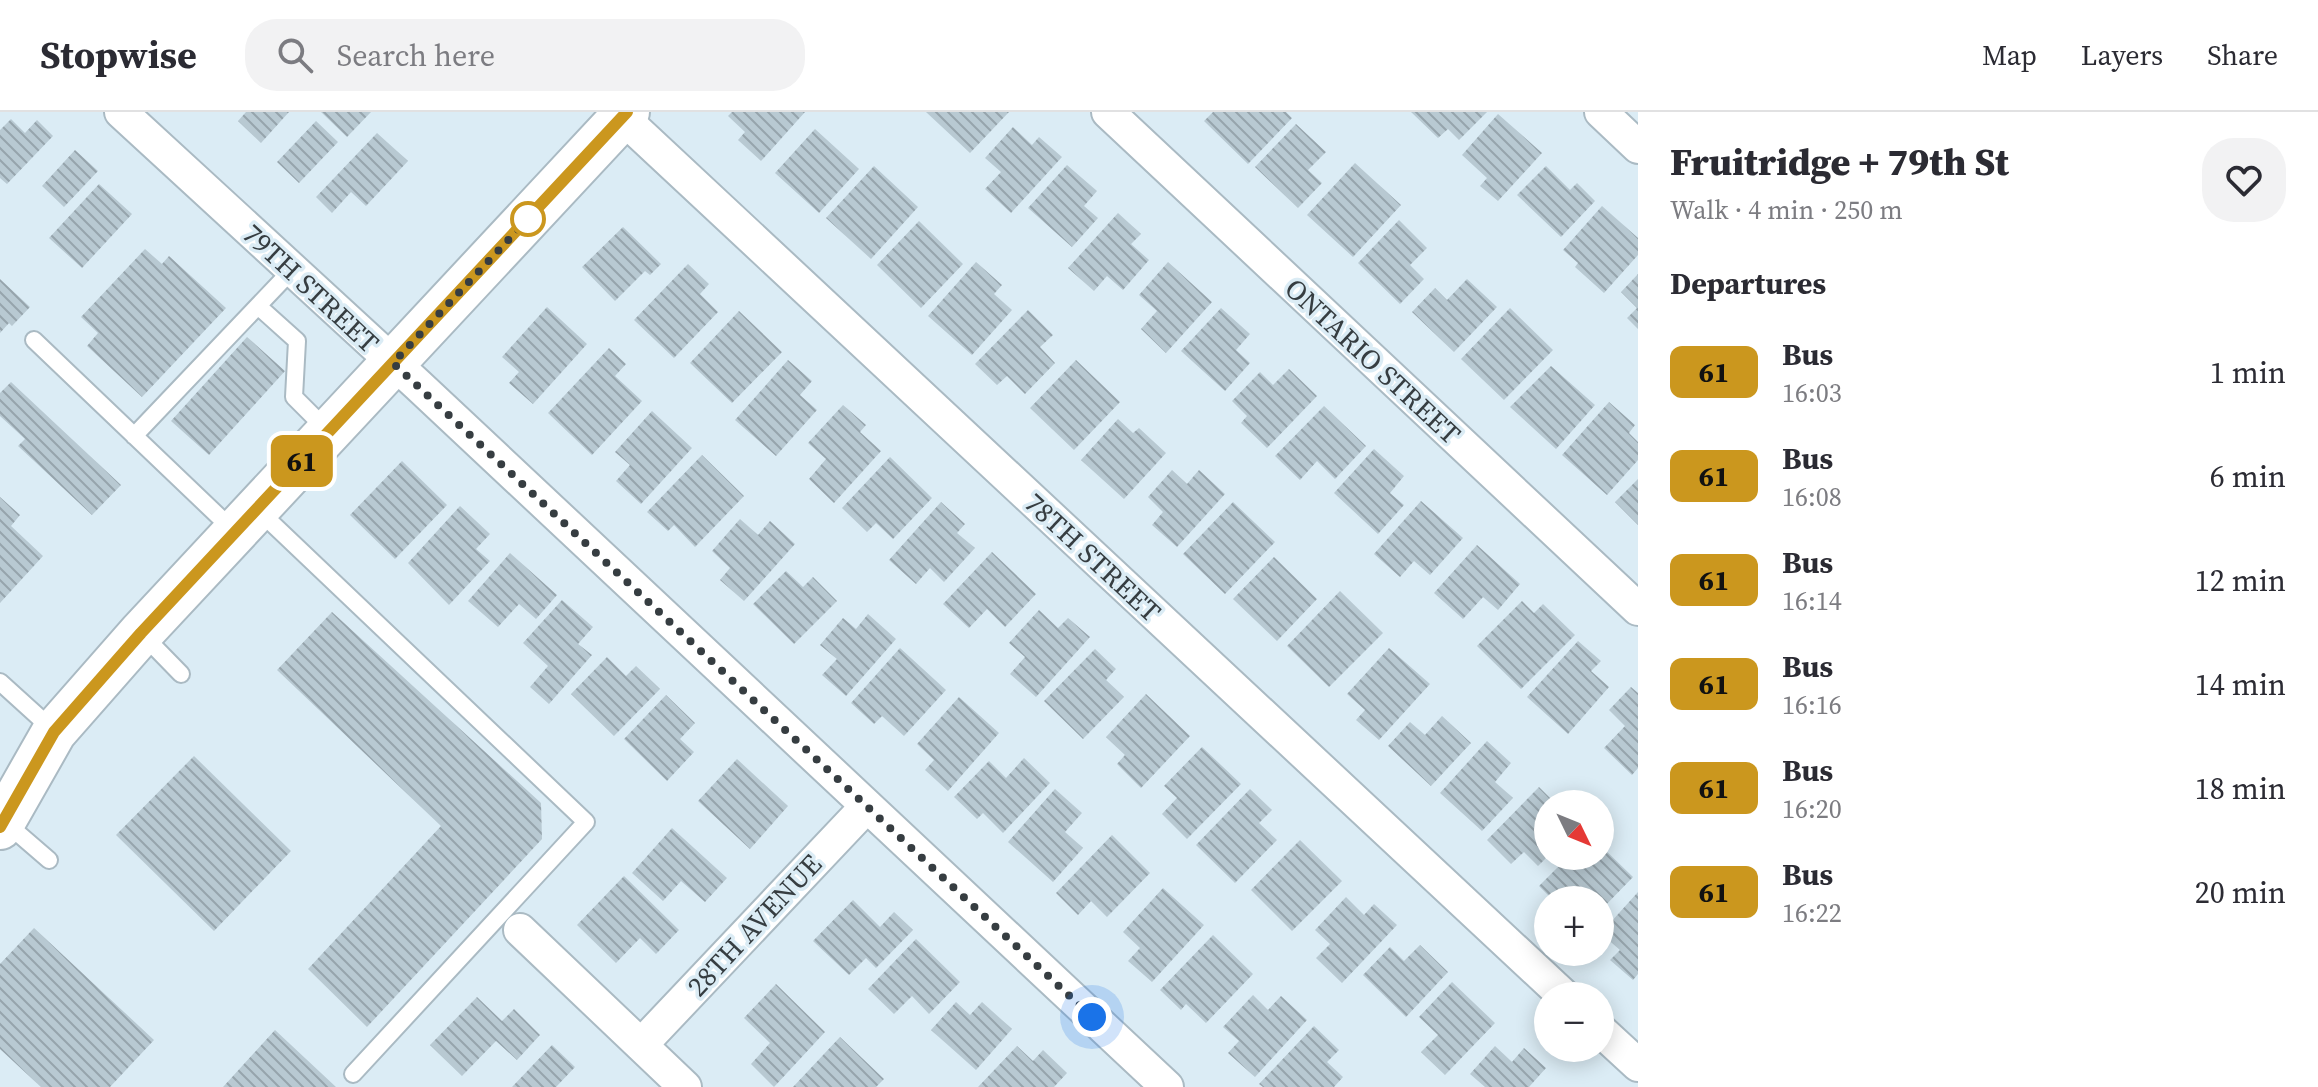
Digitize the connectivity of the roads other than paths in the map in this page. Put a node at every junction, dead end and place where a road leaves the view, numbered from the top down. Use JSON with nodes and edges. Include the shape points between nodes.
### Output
{"nodes":[{"id":1,"x":121,"y":112,"type":"edge"},
{"id":2,"x":1108,"y":112,"type":"edge"},
{"id":3,"x":1601,"y":112,"type":"edge"},
{"id":4,"x":625,"y":115,"type":"edge"},
{"id":5,"x":1638,"y":147,"type":"edge"},
{"id":6,"x":292,"y":270,"type":"junction"},
{"id":7,"x":258,"y":306,"type":"junction"},
{"id":8,"x":34,"y":340,"type":"dead end"},
{"id":9,"x":393,"y":363,"type":"junction"},
{"id":10,"x":329,"y":432,"type":"junction"},
{"id":11,"x":134,"y":436,"type":"junction"},
{"id":12,"x":246,"y":521,"type":"junction"},
{"id":13,"x":1638,"y":609,"type":"edge"},
{"id":14,"x":141,"y":633,"type":"junction"},
{"id":15,"x":181,"y":674,"type":"dead end"},
{"id":16,"x":0,"y":682,"type":"edge"},
{"id":17,"x":54,"y":732,"type":"junction"},
{"id":18,"x":0,"y":768,"type":"edge"},
{"id":19,"x":867,"y":806,"type":"junction"},
{"id":20,"x":2,"y":824,"type":"edge"},
{"id":21,"x":49,"y":860,"type":"dead end"},
{"id":22,"x":520,"y":930,"type":"dead end"},
{"id":23,"x":1549,"y":982,"type":"edge"},
{"id":24,"x":1614,"y":1043,"type":"edge"},
{"id":25,"x":641,"y":1045,"type":"junction"},
{"id":26,"x":1638,"y":1065,"type":"edge"},
{"id":27,"x":353,"y":1074,"type":"dead end"},
{"id":28,"x":685,"y":1087,"type":"edge"},
{"id":29,"x":1167,"y":1087,"type":"edge"}],
"edges":[{"from":1,"to":6,"type":"street","name":"79TH STREET"},
{"from":2,"to":13,"type":"street","name":"ONTARIO STREET"},
{"from":3,"to":5,"type":"street"},
{"from":4,"to":9,"type":"main road"},
{"from":4,"to":23,"type":"street","name":"78TH STREET"},
{"from":6,"to":7,"type":"lane"},
{"from":6,"to":9,"type":"street","name":"79TH STREET"},
{"from":7,"to":10,"type":"lane","via":[[297,341],[294,397]]},
{"from":7,"to":11,"type":"lane"},
{"from":8,"to":11,"type":"lane"},
{"from":9,"to":10,"type":"main road"},
{"from":9,"to":19,"type":"street","name":"79TH STREET"},
{"from":10,"to":12,"type":"main road"},
{"from":11,"to":12,"type":"lane"},
{"from":12,"to":14,"type":"main road"},
{"from":12,"to":27,"type":"lane","via":[[586,822]]},
{"from":14,"to":15,"type":"lane"},
{"from":14,"to":17,"type":"main road"},
{"from":16,"to":17,"type":"lane"},
{"from":17,"to":18,"type":"main road"},
{"from":17,"to":20,"type":"main road"},
{"from":19,"to":25,"type":"street","name":"28TH AVENUE"},
{"from":19,"to":29,"type":"street","name":"79TH STREET"},
{"from":20,"to":21,"type":"lane"},
{"from":22,"to":25,"type":"street"},
{"from":24,"to":26,"type":"street"},
{"from":25,"to":28,"type":"street"}]}
